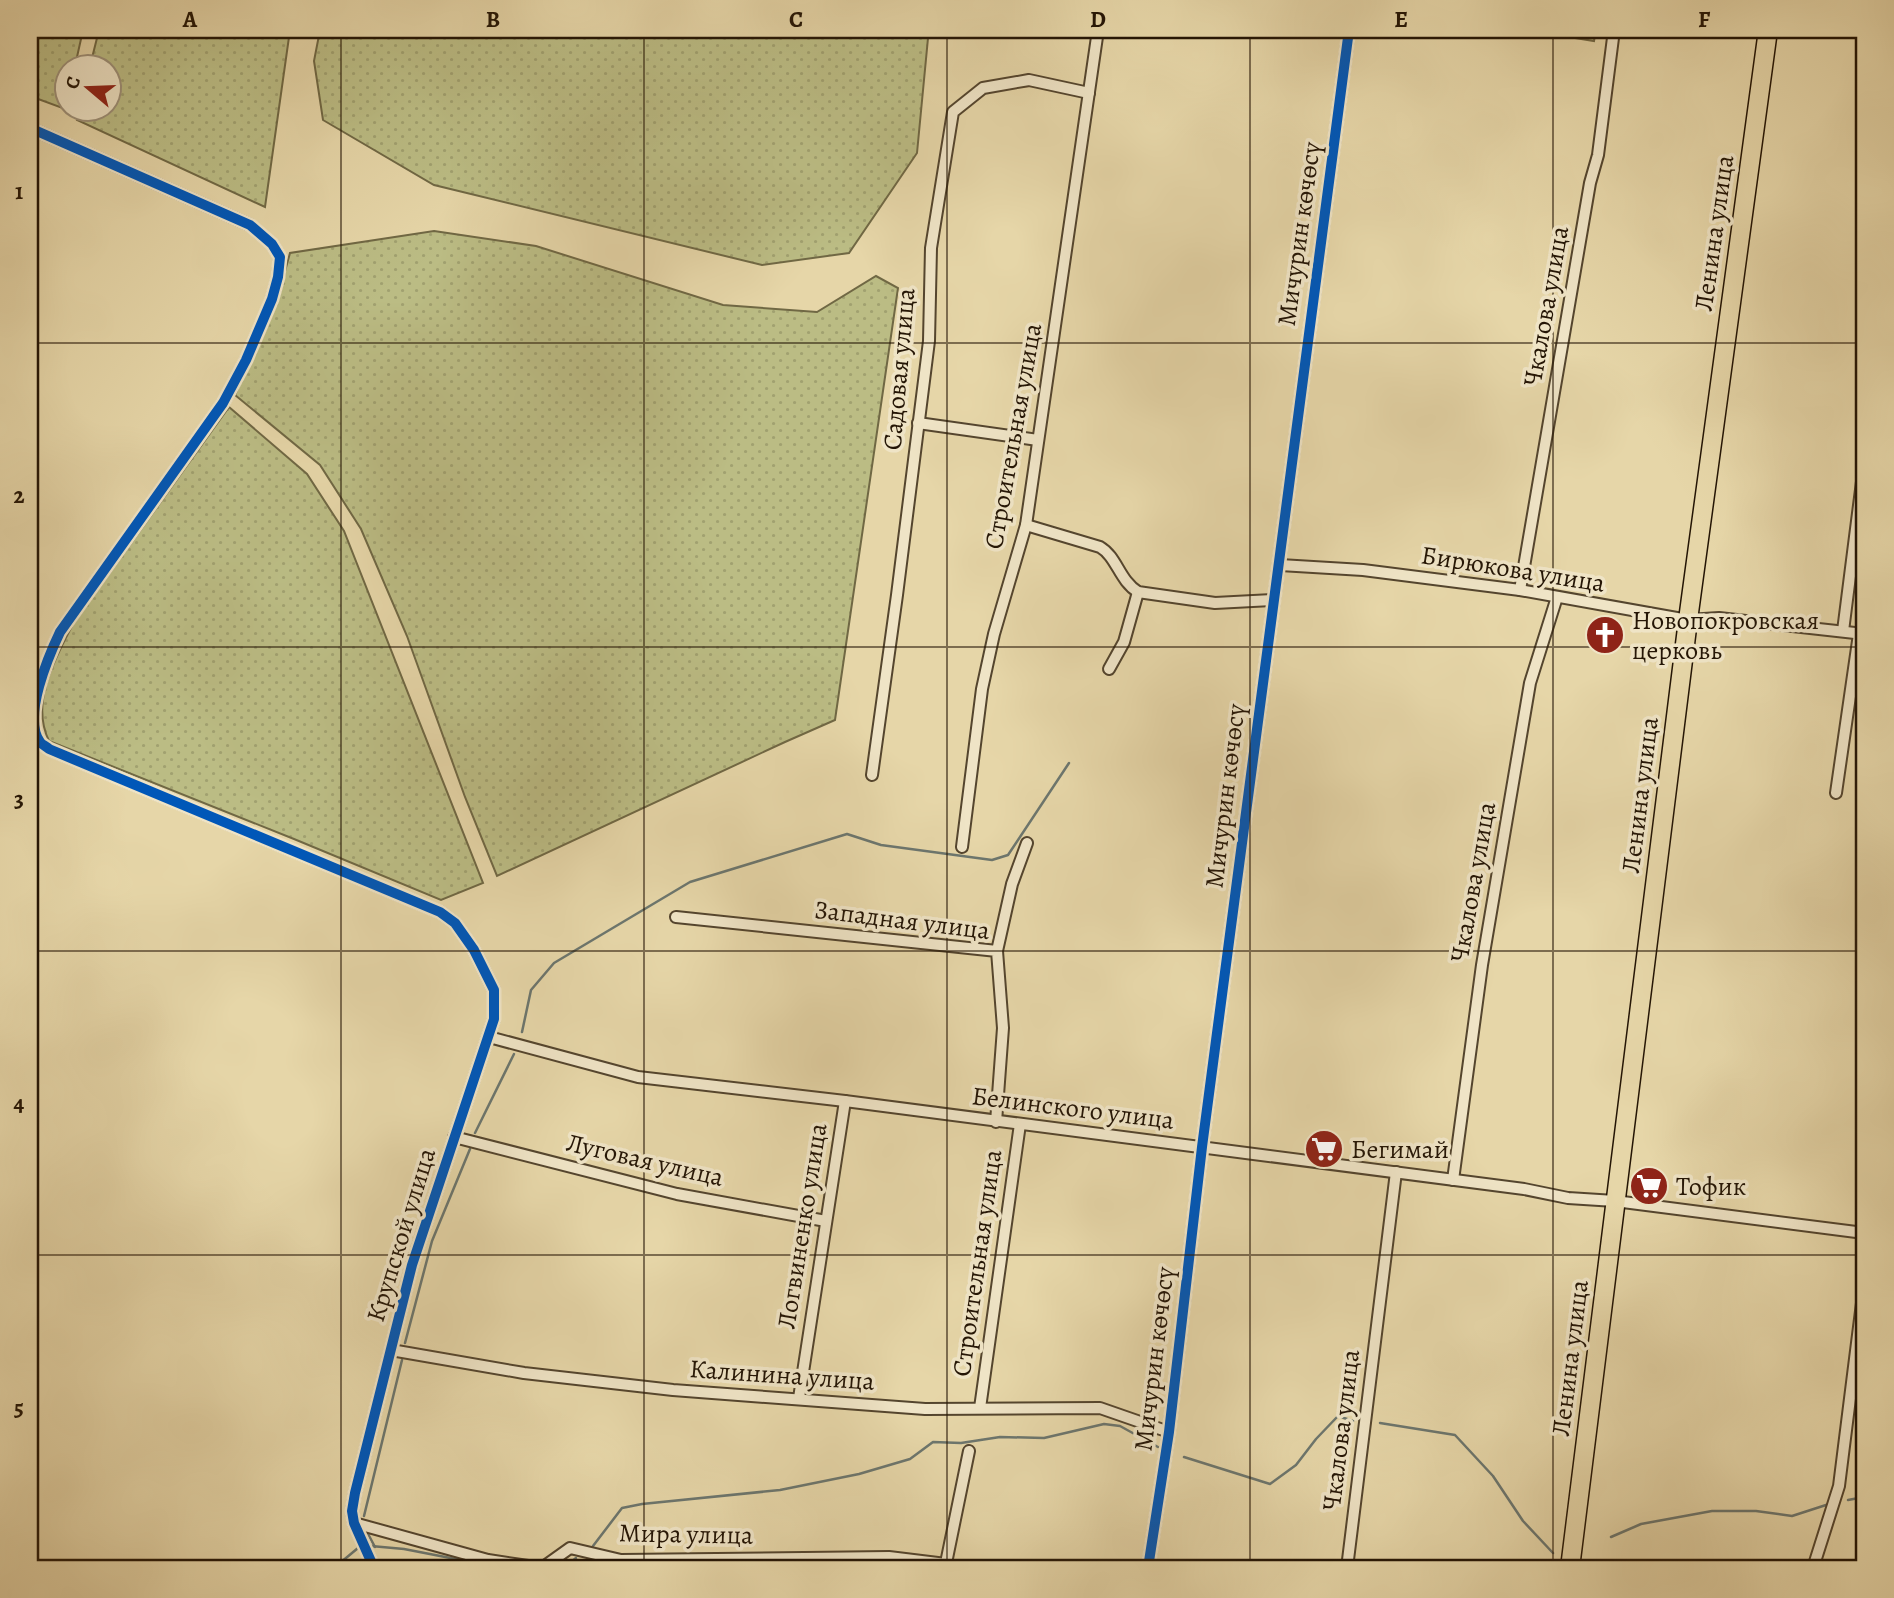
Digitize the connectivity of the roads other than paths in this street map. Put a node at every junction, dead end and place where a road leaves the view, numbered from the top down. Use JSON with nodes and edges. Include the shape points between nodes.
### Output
{"nodes":[{"id":1,"x":1098,"y":30,"type":"edge"},
{"id":2,"x":1349,"y":30,"type":"edge"},
{"id":3,"x":1614,"y":30,"type":"edge"},
{"id":4,"x":1768,"y":30,"type":"edge"},
{"id":5,"x":1088,"y":93,"type":"junction"},
{"id":6,"x":30,"y":128,"type":"edge"},
{"id":7,"x":918,"y":423,"type":"junction"},
{"id":8,"x":1038,"y":440,"type":"junction"},
{"id":9,"x":1864,"y":466,"type":"edge"},
{"id":10,"x":1026,"y":525,"type":"junction"},
{"id":11,"x":1280,"y":565,"type":"junction"},
{"id":12,"x":1520,"y":590,"type":"junction"},
{"id":13,"x":1138,"y":592,"type":"junction"},
{"id":14,"x":1557,"y":597,"type":"junction"},
{"id":15,"x":1273,"y":600,"type":"junction"},
{"id":16,"x":1688,"y":620,"type":"junction"},
{"id":17,"x":1843,"y":631,"type":"junction"},
{"id":18,"x":1862,"y":634,"type":"edge"},
{"id":19,"x":1109,"y":669,"type":"dead end"},
{"id":20,"x":872,"y":775,"type":"dead end"},
{"id":21,"x":1836,"y":793,"type":"dead end"},
{"id":22,"x":1027,"y":843,"type":"dead end"},
{"id":23,"x":962,"y":847,"type":"dead end"},
{"id":24,"x":676,"y":916,"type":"dead end"},
{"id":25,"x":998,"y":951,"type":"junction"},
{"id":26,"x":489,"y":1037,"type":"junction"},
{"id":27,"x":845,"y":1101,"type":"junction"},
{"id":28,"x":996,"y":1122,"type":"junction"},
{"id":29,"x":1020,"y":1124,"type":"junction"},
{"id":30,"x":454,"y":1137,"type":"junction"},
{"id":31,"x":1202,"y":1147,"type":"junction"},
{"id":32,"x":1396,"y":1172,"type":"junction"},
{"id":33,"x":1453,"y":1180,"type":"junction"},
{"id":34,"x":1615,"y":1201,"type":"junction"},
{"id":35,"x":826,"y":1221,"type":"junction"},
{"id":36,"x":1864,"y":1233,"type":"edge"},
{"id":37,"x":1864,"y":1287,"type":"edge"},
{"id":38,"x":391,"y":1350,"type":"junction"},
{"id":39,"x":799,"y":1398,"type":"junction"},
{"id":40,"x":980,"y":1408,"type":"junction"},
{"id":41,"x":1169,"y":1432,"type":"junction"},
{"id":42,"x":969,"y":1451,"type":"dead end"},
{"id":43,"x":354,"y":1523,"type":"junction"},
{"id":44,"x":946,"y":1566,"type":"edge"},
{"id":45,"x":374,"y":1568,"type":"edge"},
{"id":46,"x":1149,"y":1568,"type":"edge"},
{"id":47,"x":1347,"y":1568,"type":"edge"},
{"id":48,"x":1570,"y":1568,"type":"edge"},
{"id":49,"x":1813,"y":1568,"type":"edge"}],
"edges":[{"from":1,"to":5,"type":"street","name":"Строительная улица"},
{"from":2,"to":11,"type":"street","name":"Мичурин көчөсү"},
{"from":3,"to":12,"type":"street","name":"Чкалова улица","via":[[1598,155]]},
{"from":4,"to":16,"type":"main road","name":"Ленина улица"},
{"from":5,"to":7,"type":"street","name":"Садовая улица","via":[[1029,80],[983,88],[953,112],[931,248],[929,341]]},
{"from":5,"to":8,"type":"street","name":"Строительная улица"},
{"from":6,"to":26,"type":"street","name":"Крупской улица","via":[[250,226],[272,244],[279,257],[272,299],[223,403],[60,632],[48,656],[37,694],[40,741],[49,749],[440,912],[455,923],[474,950],[494,990]]},
{"from":7,"to":8,"type":"street"},
{"from":7,"to":20,"type":"street","name":"Садовая улица"},
{"from":8,"to":10,"type":"street","name":"Строительная улица"},
{"from":9,"to":17,"type":"street"},
{"from":10,"to":13,"type":"street","via":[[1100,547]]},
{"from":10,"to":23,"type":"street","name":"Строительная улица","via":[[982,689]]},
{"from":11,"to":12,"type":"street","name":"Бирюкова улица","via":[[1363,570]]},
{"from":11,"to":15,"type":"street","name":"Мичурин көчөсү"},
{"from":12,"to":14,"type":"street","name":"Бирюкова улица"},
{"from":13,"to":15,"type":"street","via":[[1215,603]]},
{"from":13,"to":19,"type":"street","via":[[1124,642]]},
{"from":14,"to":16,"type":"street","name":"Бирюкова улица"},
{"from":14,"to":33,"type":"street","name":"Чкалова улица","via":[[1530,683],[1482,965]]},
{"from":15,"to":31,"type":"street","name":"Мичурин көчөсү"},
{"from":16,"to":17,"type":"street","name":"Бирюкова улица","via":[[1719,618]]},
{"from":16,"to":34,"type":"main road","name":"Ленина улица"},
{"from":17,"to":18,"type":"street","name":"Бирюкова улица"},
{"from":18,"to":21,"type":"street"},
{"from":22,"to":25,"type":"street","via":[[1012,884]]},
{"from":24,"to":25,"type":"street","name":"Западная улица"},
{"from":25,"to":28,"type":"street","name":"Западная улица","via":[[1003,1028]]},
{"from":26,"to":27,"type":"street","name":"Белинского улица","via":[[638,1077]]},
{"from":26,"to":30,"type":"street","name":"Крупской улица"},
{"from":27,"to":28,"type":"street","name":"Белинского улица"},
{"from":27,"to":35,"type":"street","name":"Логвиненко улица"},
{"from":28,"to":29,"type":"street","name":"Белинского улица"},
{"from":29,"to":31,"type":"street","name":"Белинского улица"},
{"from":29,"to":40,"type":"street","name":"Строительная улица"},
{"from":30,"to":35,"type":"street","name":"Луговая улица","via":[[677,1194]]},
{"from":30,"to":38,"type":"street","name":"Крупской улица","via":[[412,1265]]},
{"from":31,"to":32,"type":"street","name":"Белинского улица"},
{"from":31,"to":41,"type":"street","name":"Мичурин көчөсү"},
{"from":32,"to":33,"type":"street","name":"Белинского улица"},
{"from":32,"to":47,"type":"street","name":"Чкалова улица"},
{"from":33,"to":34,"type":"street","name":"Белинского улица"},
{"from":34,"to":36,"type":"street","name":"Белинского улица"},
{"from":34,"to":48,"type":"main road","name":"Ленина улица"},
{"from":35,"to":39,"type":"street","name":"Логвиненко улица"},
{"from":37,"to":49,"type":"street","via":[[1839,1486]]},
{"from":38,"to":39,"type":"street","name":"Калинина улица","via":[[524,1373]]},
{"from":38,"to":43,"type":"street","name":"Крупской улица","via":[[355,1493]]},
{"from":39,"to":40,"type":"street","name":"Калинина улица","via":[[925,1409]]},
{"from":40,"to":41,"type":"street","name":"Калинина улица","via":[[1100,1408]]},
{"from":41,"to":46,"type":"street","name":"Мичурин көчөсү"},
{"from":42,"to":44,"type":"street"},
{"from":43,"to":44,"type":"street","name":"Мира улица","via":[[488,1560],[542,1568],[570,1548],[621,1560],[889,1557]]},
{"from":43,"to":45,"type":"street","name":"Крупской улица"}]}
